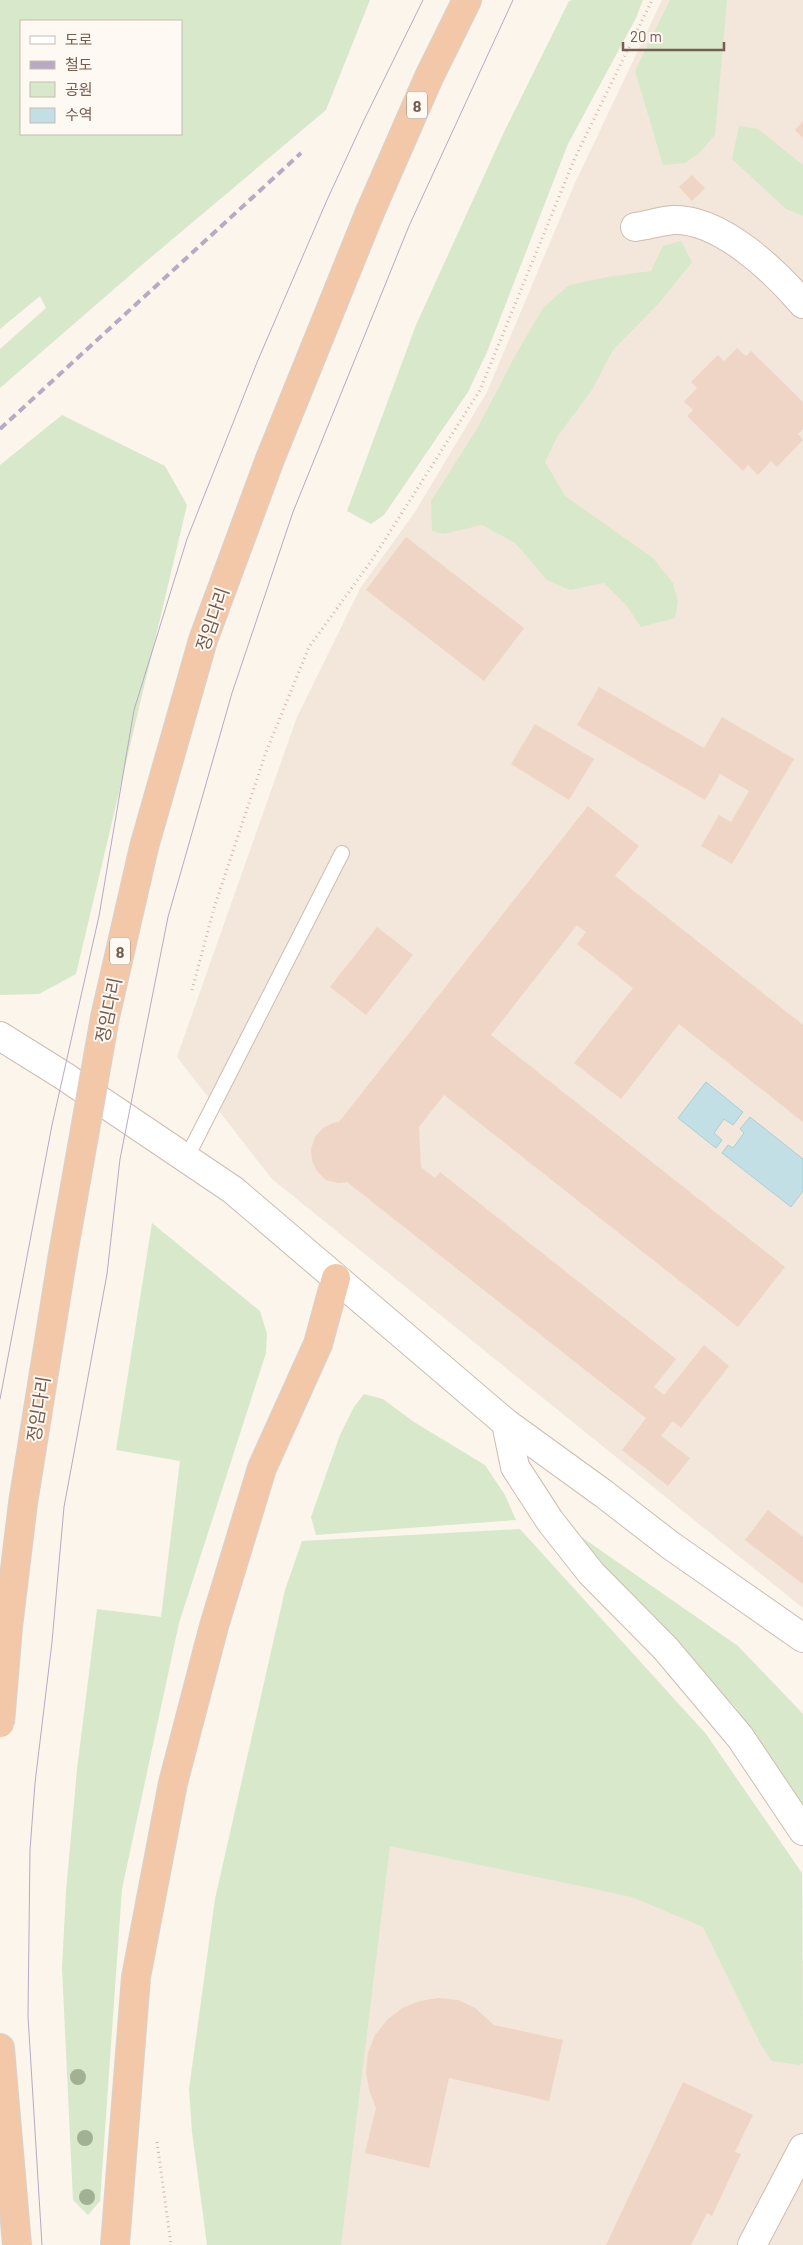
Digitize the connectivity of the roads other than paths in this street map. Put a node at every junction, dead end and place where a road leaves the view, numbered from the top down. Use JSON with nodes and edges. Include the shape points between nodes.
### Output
{"nodes":[{"id":1,"x":468,"y":0,"type":"edge"},
{"id":2,"x":635,"y":227,"type":"dead end"},
{"id":3,"x":803,"y":304,"type":"edge"},
{"id":4,"x":342,"y":853,"type":"dead end"},
{"id":5,"x":0,"y":1036,"type":"edge"},
{"id":6,"x":186,"y":1158,"type":"junction"},
{"id":7,"x":336,"y":1278,"type":"junction"},
{"id":8,"x":506,"y":1423,"type":"junction"},
{"id":9,"x":803,"y":1638,"type":"edge"},
{"id":10,"x":0,"y":1723,"type":"edge"},
{"id":11,"x":803,"y":1831,"type":"edge"},
{"id":12,"x":0,"y":2048,"type":"edge"},
{"id":13,"x":803,"y":2148,"type":"edge"},
{"id":14,"x":18,"y":2245,"type":"edge"},
{"id":15,"x":115,"y":2245,"type":"edge"},
{"id":16,"x":752,"y":2245,"type":"edge"}],
"edges":[{"from":1,"to":10,"type":"highway","name":"정임다리","number":"8","bridge":true,"via":[[429,77],[370,212],[270,459],[203,640],[144,847],[105,1017],[52,1321],[21,1512]]},
{"from":2,"to":3,"type":"street","via":[[674,220],[700,224],[728,237],[754,257],[790,288]]},
{"from":4,"to":6,"type":"lane"},
{"from":5,"to":6,"type":"street"},
{"from":6,"to":7,"type":"street","via":[[233,1190]]},
{"from":7,"to":8,"type":"street"},
{"from":7,"to":15,"type":"highway","via":[[318,1344],[262,1468],[214,1626],[173,1783],[136,1977]]},
{"from":8,"to":9,"type":"street","via":[[670,1545]]},
{"from":8,"to":11,"type":"street","via":[[515,1467],[550,1521],[591,1573],[666,1649],[740,1737]]},
{"from":12,"to":14,"type":"highway"},
{"from":13,"to":16,"type":"street"}]}
